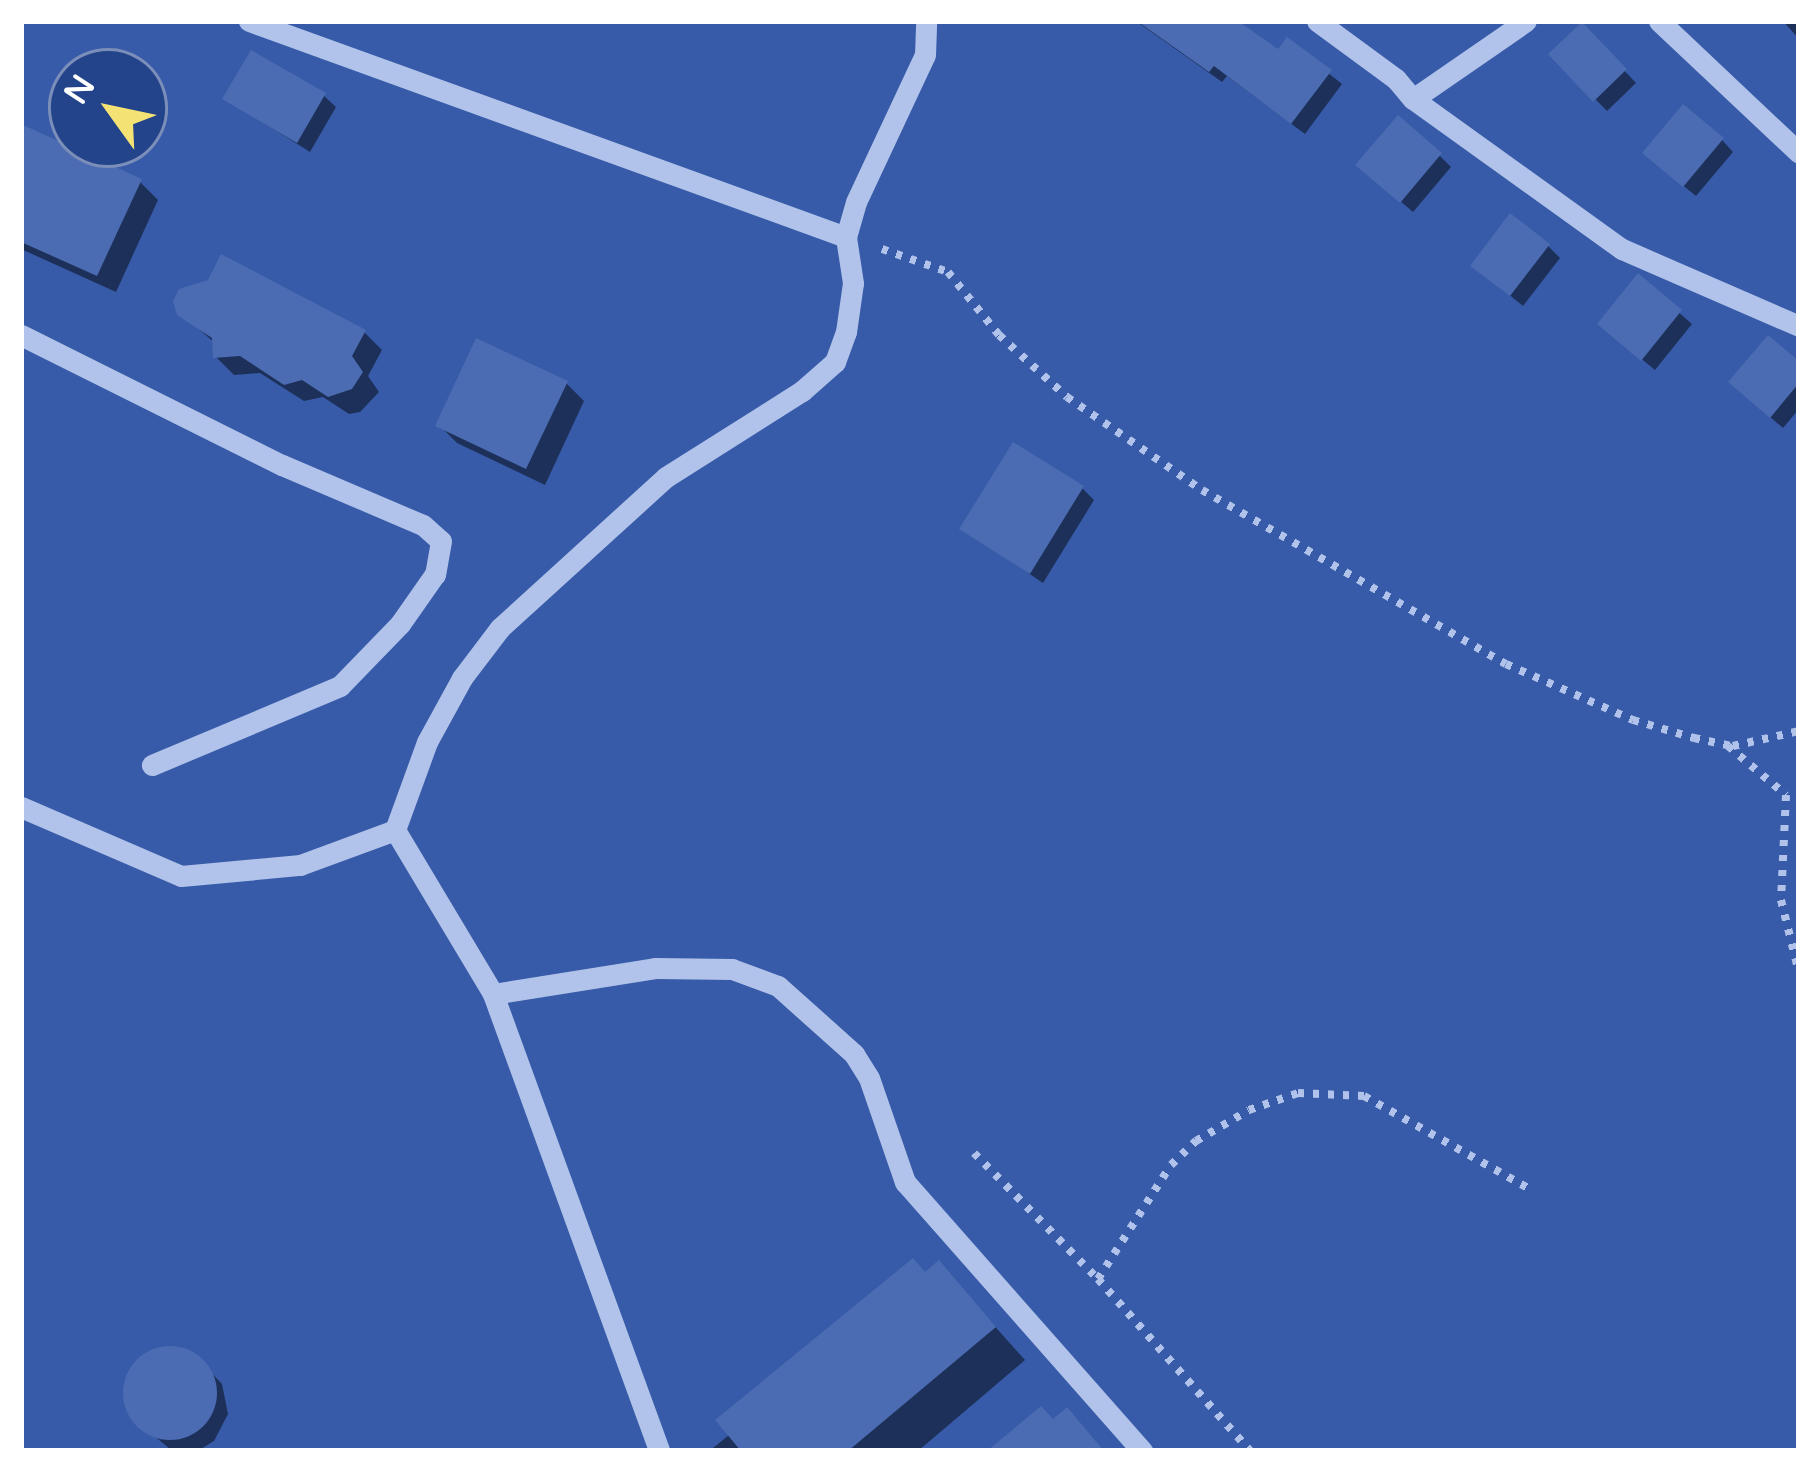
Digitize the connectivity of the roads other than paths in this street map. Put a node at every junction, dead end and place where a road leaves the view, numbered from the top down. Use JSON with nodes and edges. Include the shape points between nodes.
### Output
{"nodes":[{"id":1,"x":249,"y":21,"type":"edge"},
{"id":2,"x":926,"y":21,"type":"edge"},
{"id":3,"x":1317,"y":21,"type":"edge"},
{"id":4,"x":1526,"y":21,"type":"edge"},
{"id":5,"x":1659,"y":21,"type":"edge"},
{"id":6,"x":1413,"y":99,"type":"junction"},
{"id":7,"x":1799,"y":153,"type":"edge"},
{"id":8,"x":846,"y":237,"type":"junction"},
{"id":9,"x":1799,"y":326,"type":"edge"},
{"id":10,"x":21,"y":335,"type":"edge"},
{"id":11,"x":152,"y":765,"type":"dead end"},
{"id":12,"x":21,"y":807,"type":"edge"},
{"id":13,"x":394,"y":830,"type":"junction"},
{"id":14,"x":493,"y":994,"type":"junction"},
{"id":15,"x":659,"y":1451,"type":"edge"},
{"id":16,"x":1142,"y":1451,"type":"edge"}],
"edges":[{"from":1,"to":8,"type":"street"},
{"from":2,"to":8,"type":"street","via":[[925,55]]},
{"from":3,"to":6,"type":"street"},
{"from":4,"to":6,"type":"street"},
{"from":5,"to":7,"type":"street"},
{"from":6,"to":9,"type":"street","via":[[1622,249]]},
{"from":8,"to":13,"type":"street","via":[[853,283],[835,362],[666,477],[500,628],[427,742]]},
{"from":10,"to":11,"type":"street","via":[[281,465],[423,525],[441,541],[435,574],[340,686]]},
{"from":12,"to":13,"type":"street","via":[[181,876],[300,865]]},
{"from":13,"to":14,"type":"street"},
{"from":14,"to":15,"type":"street"},
{"from":14,"to":16,"type":"street","via":[[655,968],[731,970],[778,986],[854,1054],[905,1182]]}]}
